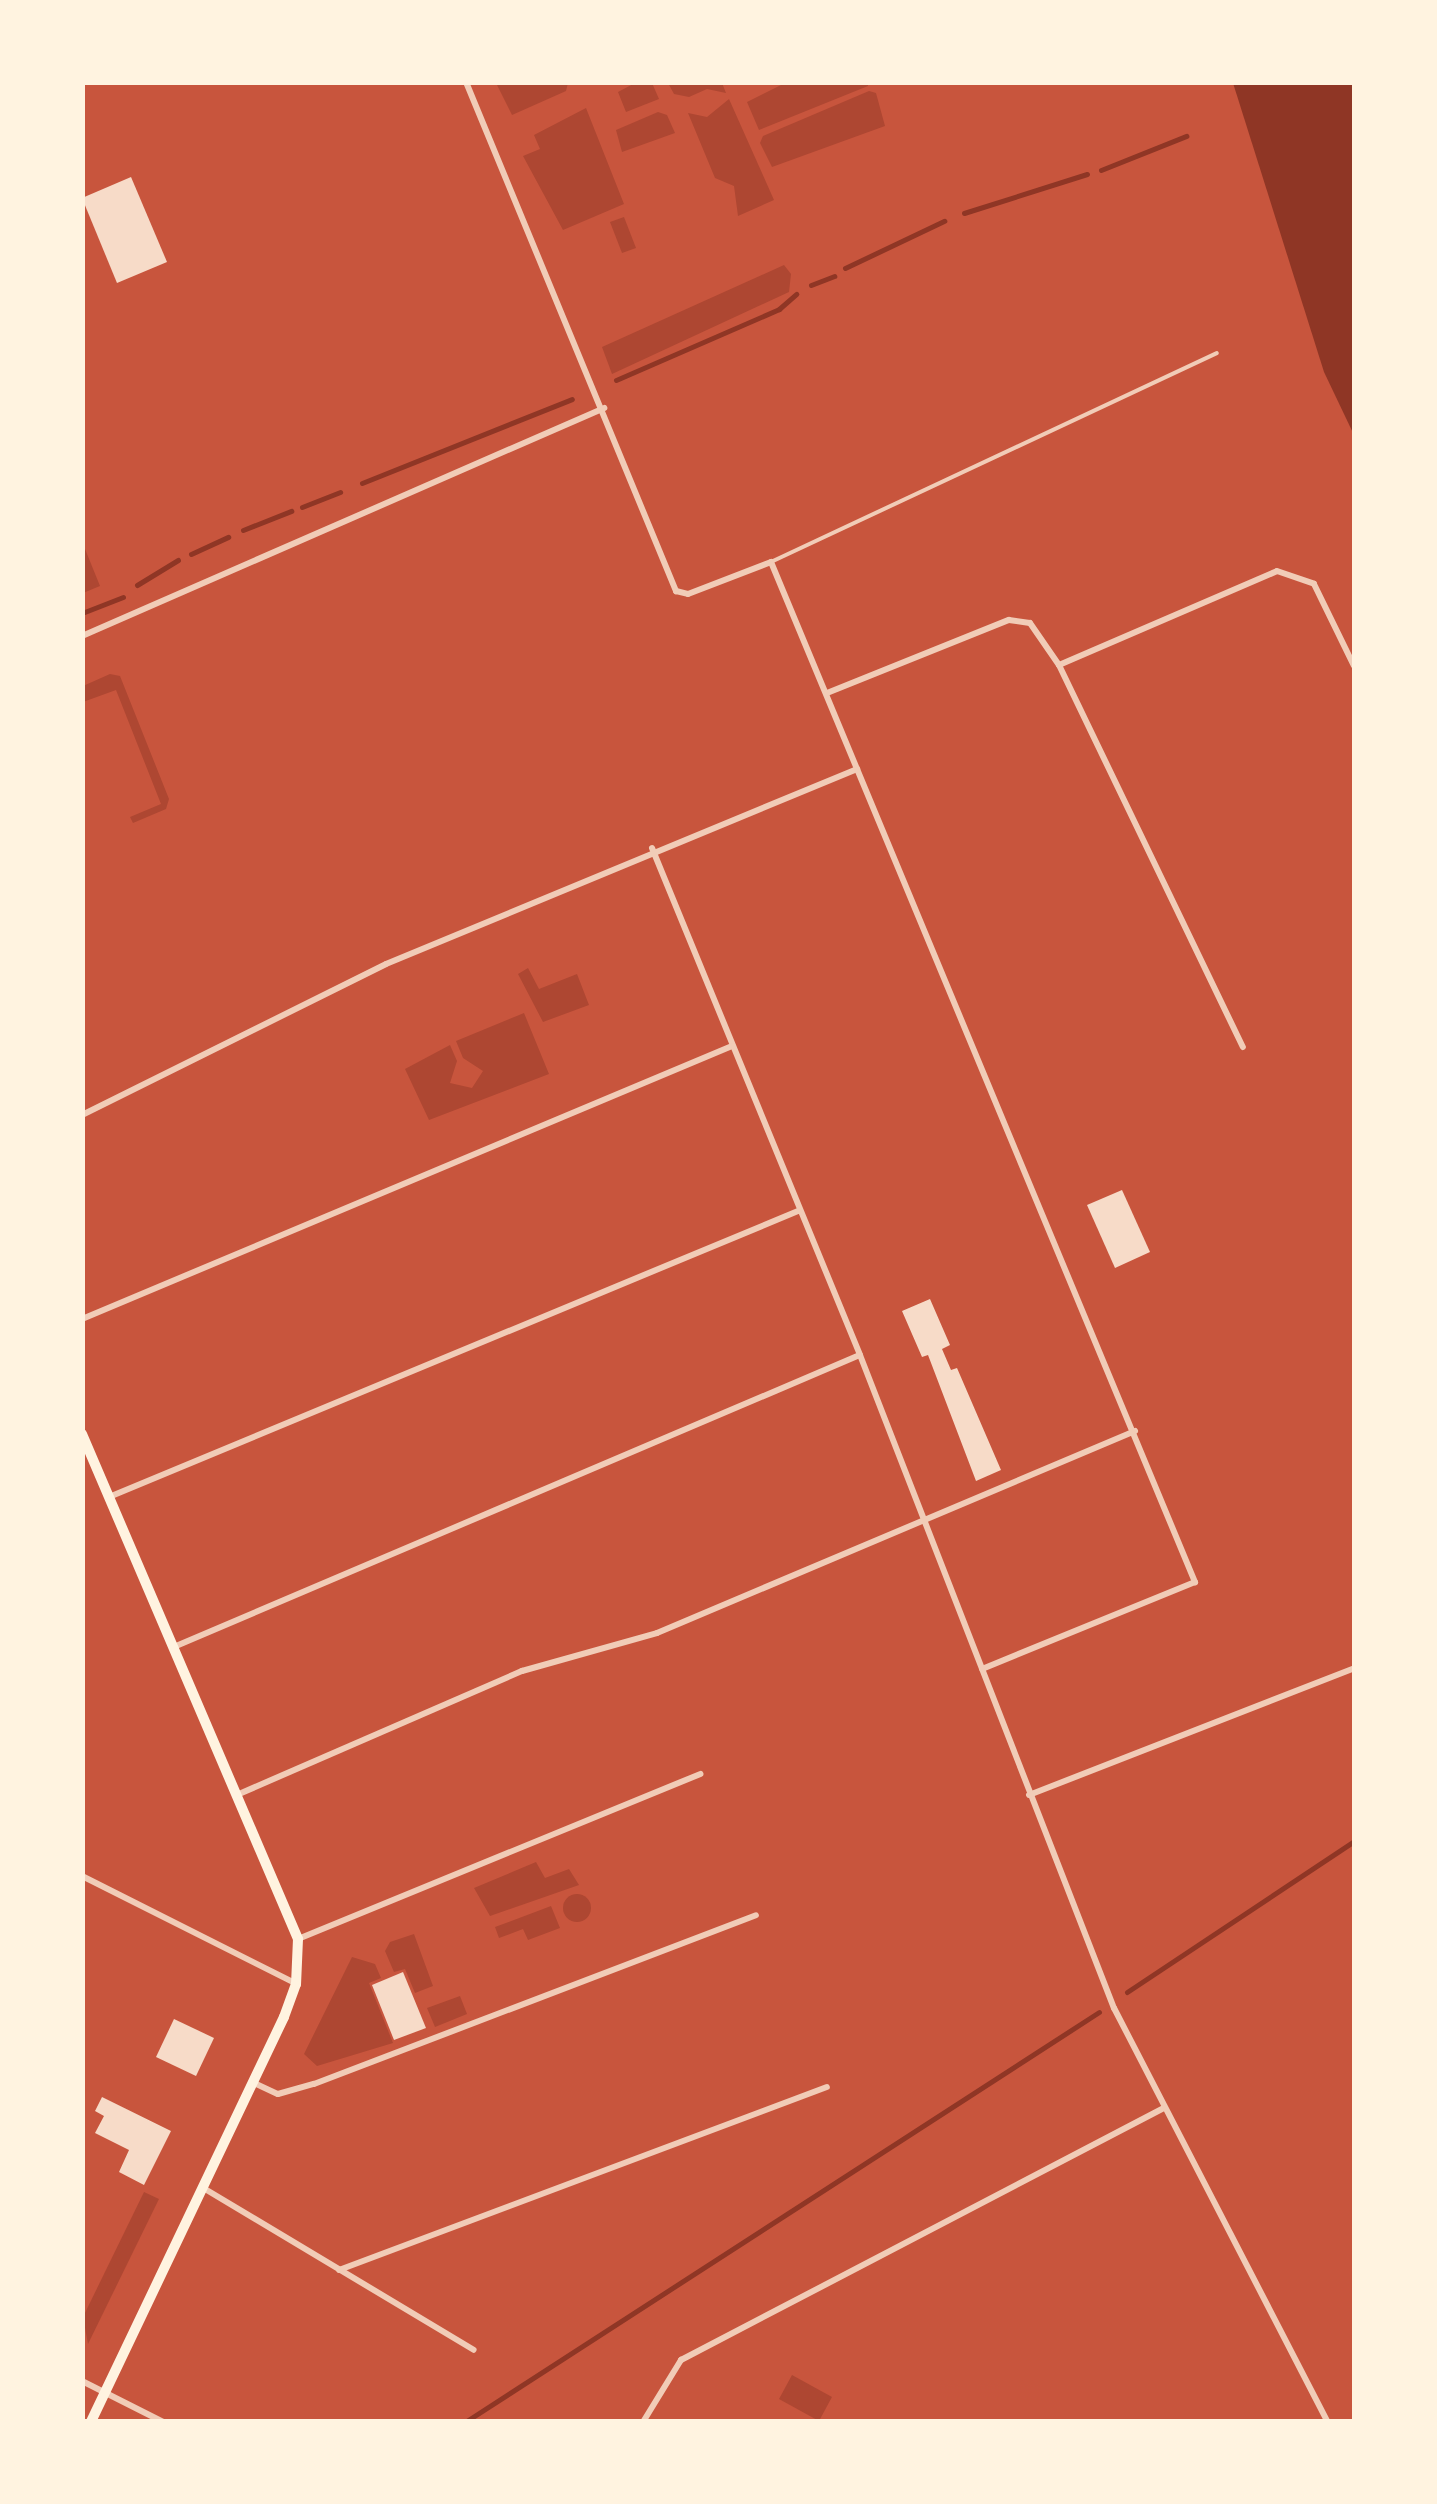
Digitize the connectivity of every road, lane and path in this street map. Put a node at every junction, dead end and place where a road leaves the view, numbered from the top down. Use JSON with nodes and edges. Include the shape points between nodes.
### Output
{"nodes":[{"id":1,"x":466,"y":82,"type":"edge"},
{"id":2,"x":1217,"y":353,"type":"dead end"},
{"id":3,"x":604,"y":408,"type":"junction"},
{"id":4,"x":771,"y":562,"type":"junction"},
{"id":5,"x":82,"y":636,"type":"edge"},
{"id":6,"x":1059,"y":665,"type":"junction"},
{"id":7,"x":1354,"y":666,"type":"edge"},
{"id":8,"x":828,"y":693,"type":"junction"},
{"id":9,"x":857,"y":769,"type":"junction"},
{"id":10,"x":652,"y":848,"type":"junction"},
{"id":11,"x":732,"y":1046,"type":"junction"},
{"id":12,"x":1243,"y":1047,"type":"dead end"},
{"id":13,"x":82,"y":1116,"type":"edge"},
{"id":14,"x":798,"y":1210,"type":"junction"},
{"id":15,"x":82,"y":1319,"type":"edge"},
{"id":16,"x":860,"y":1355,"type":"junction"},
{"id":17,"x":1135,"y":1431,"type":"junction"},
{"id":18,"x":82,"y":1434,"type":"edge"},
{"id":19,"x":109,"y":1497,"type":"junction"},
{"id":20,"x":926,"y":1522,"type":"junction"},
{"id":21,"x":176,"y":1646,"type":"junction"},
{"id":22,"x":1354,"y":1668,"type":"edge"},
{"id":23,"x":982,"y":1669,"type":"junction"},
{"id":24,"x":701,"y":1774,"type":"dead end"},
{"id":25,"x":239,"y":1794,"type":"junction"},
{"id":26,"x":1029,"y":1795,"type":"junction"},
{"id":27,"x":82,"y":1876,"type":"edge"},
{"id":28,"x":756,"y":1915,"type":"dead end"},
{"id":29,"x":298,"y":1938,"type":"junction"},
{"id":30,"x":296,"y":1984,"type":"junction"},
{"id":31,"x":254,"y":2083,"type":"junction"},
{"id":32,"x":827,"y":2087,"type":"dead end"},
{"id":33,"x":1162,"y":2109,"type":"junction"},
{"id":34,"x":205,"y":2189,"type":"junction"},
{"id":35,"x":339,"y":2270,"type":"junction"},
{"id":36,"x":474,"y":2350,"type":"dead end"},
{"id":37,"x":82,"y":2381,"type":"edge"},
{"id":38,"x":106,"y":2390,"type":"junction"},
{"id":39,"x":91,"y":2422,"type":"edge"},
{"id":40,"x":164,"y":2422,"type":"edge"},
{"id":41,"x":643,"y":2422,"type":"edge"},
{"id":42,"x":1328,"y":2422,"type":"edge"}],
"edges":[{"from":1,"to":3,"type":"street"},
{"from":2,"to":4,"type":"lane"},
{"from":3,"to":4,"type":"street","via":[[676,591],[688,594]]},
{"from":3,"to":5,"type":"street"},
{"from":4,"to":8,"type":"street"},
{"from":6,"to":7,"type":"street","via":[[1278,571],[1314,584]]},
{"from":6,"to":8,"type":"street","via":[[1030,623],[1009,620]]},
{"from":6,"to":12,"type":"street"},
{"from":8,"to":9,"type":"street"},
{"from":9,"to":10,"type":"street"},
{"from":9,"to":17,"type":"street"},
{"from":10,"to":11,"type":"street"},
{"from":10,"to":13,"type":"street","via":[[386,964]]},
{"from":11,"to":14,"type":"street"},
{"from":11,"to":15,"type":"street"},
{"from":14,"to":16,"type":"street"},
{"from":14,"to":19,"type":"street"},
{"from":16,"to":20,"type":"street"},
{"from":16,"to":21,"type":"street"},
{"from":17,"to":20,"type":"street"},
{"from":17,"to":23,"type":"street","via":[[1195,1582]]},
{"from":18,"to":19,"type":"main road"},
{"from":19,"to":21,"type":"main road"},
{"from":20,"to":23,"type":"street"},
{"from":20,"to":25,"type":"street","via":[[658,1633],[522,1671]]},
{"from":21,"to":25,"type":"main road"},
{"from":22,"to":26,"type":"street"},
{"from":23,"to":26,"type":"street"},
{"from":24,"to":29,"type":"street"},
{"from":25,"to":29,"type":"main road"},
{"from":26,"to":33,"type":"street"},
{"from":27,"to":30,"type":"street"},
{"from":28,"to":31,"type":"street","via":[[314,2084],[278,2094]]},
{"from":29,"to":30,"type":"main road"},
{"from":30,"to":31,"type":"main road"},
{"from":31,"to":34,"type":"main road"},
{"from":32,"to":35,"type":"street"},
{"from":33,"to":41,"type":"street","via":[[681,2360]]},
{"from":33,"to":42,"type":"street"},
{"from":34,"to":35,"type":"street"},
{"from":34,"to":38,"type":"main road"},
{"from":35,"to":36,"type":"street"},
{"from":37,"to":38,"type":"street"},
{"from":38,"to":39,"type":"main road"},
{"from":38,"to":40,"type":"street"}]}
